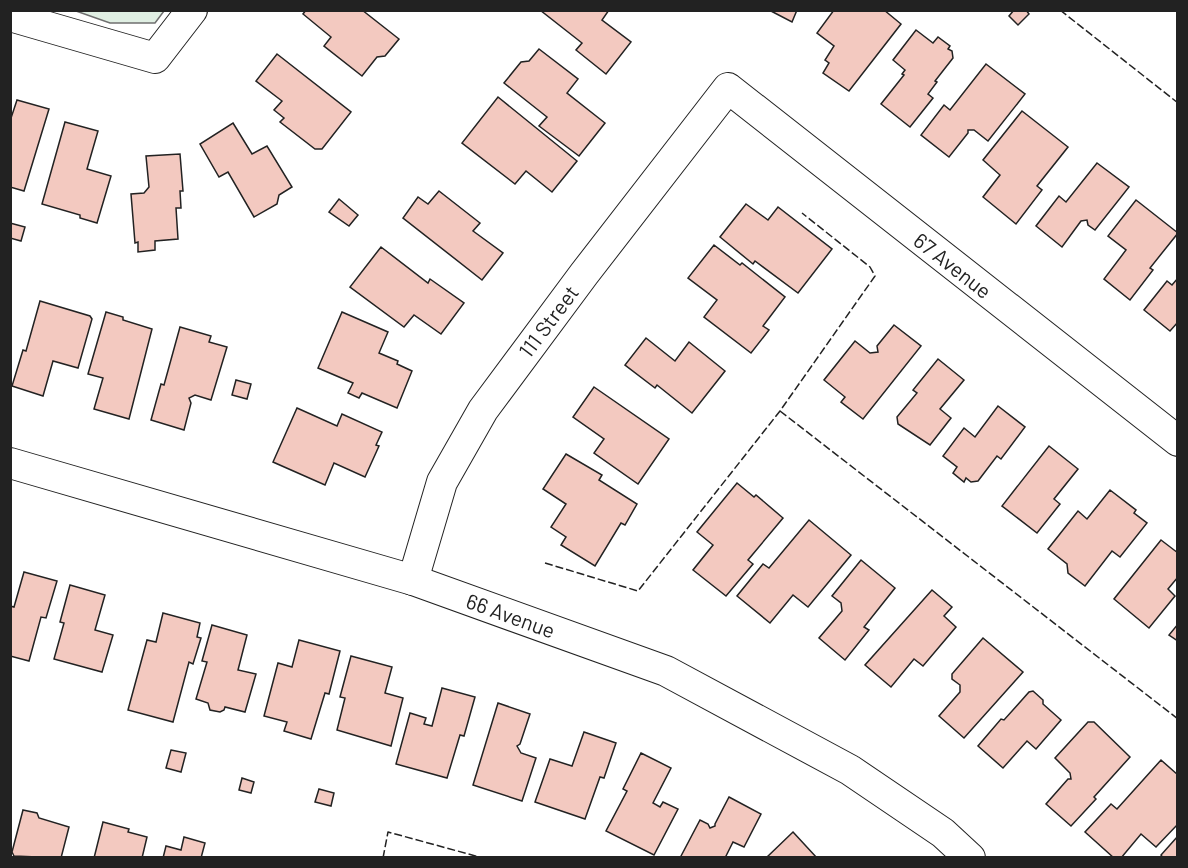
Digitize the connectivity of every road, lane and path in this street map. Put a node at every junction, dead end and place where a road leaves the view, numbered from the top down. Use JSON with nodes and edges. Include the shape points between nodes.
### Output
{"nodes":[{"id":1,"x":192,"y":10,"type":"edge"},
{"id":2,"x":10,"y":15,"type":"edge"},
{"id":3,"x":728,"y":88,"type":"joint"},
{"id":4,"x":1178,"y":441,"type":"edge"},
{"id":5,"x":10,"y":463,"type":"edge"},
{"id":6,"x":413,"y":580,"type":"junction"},
{"id":7,"x":970,"y":858,"type":"edge"}],
"edges":[{"from":1,"to":2,"type":"street","via":[[155,58]]},
{"from":3,"to":4,"type":"street","name":"67 Avenue"},
{"from":3,"to":6,"type":"street","name":"111 Street","via":[[483,410],[442,482]]},
{"from":5,"to":6,"type":"street","name":"66 Avenue"},
{"from":6,"to":7,"type":"street","name":"66 Avenue","via":[[666,671],[850,770],[943,833]]}]}
